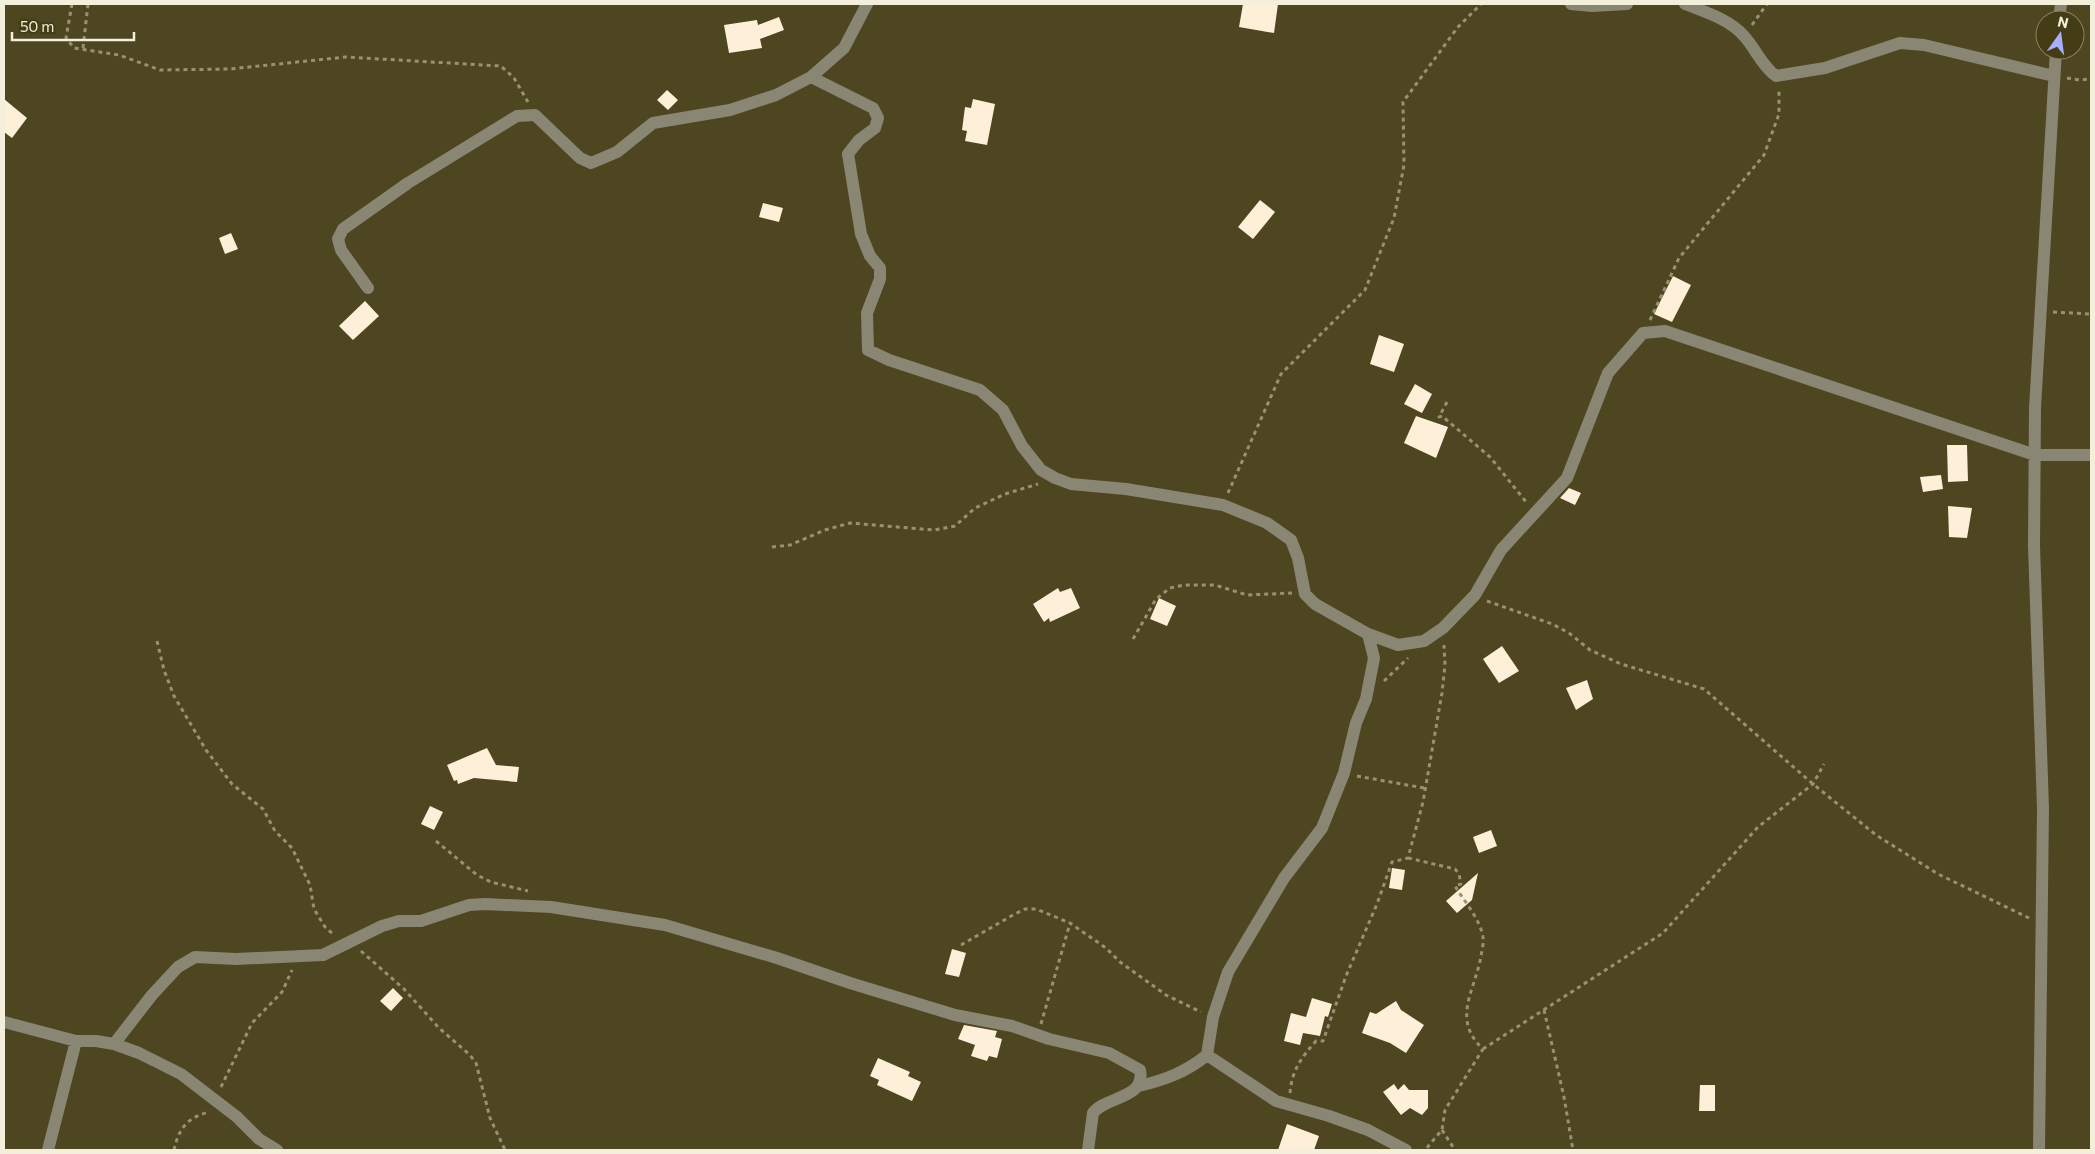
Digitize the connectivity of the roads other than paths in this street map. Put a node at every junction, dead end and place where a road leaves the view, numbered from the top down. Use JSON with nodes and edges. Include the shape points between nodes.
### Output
{"nodes":[{"id":1,"x":866,"y":4,"type":"edge"},
{"id":2,"x":1571,"y":4,"type":"edge"},
{"id":3,"x":1627,"y":4,"type":"edge"},
{"id":4,"x":1685,"y":4,"type":"edge"},
{"id":5,"x":2055,"y":60,"type":"edge"},
{"id":6,"x":2054,"y":76,"type":"junction"},
{"id":7,"x":811,"y":77,"type":"junction"},
{"id":8,"x":368,"y":288,"type":"dead end"},
{"id":9,"x":2035,"y":455,"type":"junction"},
{"id":10,"x":2091,"y":455,"type":"edge"},
{"id":11,"x":1368,"y":634,"type":"junction"},
{"id":12,"x":4,"y":1022,"type":"edge"},
{"id":13,"x":76,"y":1041,"type":"junction"},
{"id":14,"x":114,"y":1044,"type":"junction"},
{"id":15,"x":1207,"y":1055,"type":"junction"},
{"id":16,"x":1139,"y":1086,"type":"junction"},
{"id":17,"x":48,"y":1150,"type":"edge"},
{"id":18,"x":277,"y":1150,"type":"edge"},
{"id":19,"x":1088,"y":1150,"type":"edge"},
{"id":20,"x":1406,"y":1150,"type":"edge"},
{"id":21,"x":2039,"y":1150,"type":"edge"}],
"edges":[{"from":1,"to":7,"type":"street","via":[[844,48]]},
{"from":2,"to":3,"type":"street"},
{"from":4,"to":6,"type":"street","via":[[1727,22],[1744,35],[1766,68],[1776,76],[1825,68],[1900,43],[1924,45]]},
{"from":5,"to":6,"type":"street"},
{"from":6,"to":9,"type":"street","via":[[2039,311]]},
{"from":7,"to":8,"type":"street","via":[[776,94],[730,110],[653,122],[616,152],[591,164],[580,158],[535,115],[517,116],[408,183],[343,229],[338,239],[341,250]]},
{"from":7,"to":11,"type":"street","via":[[873,108],[878,118],[875,128],[848,154],[861,234],[870,256],[880,268],[880,279],[867,313],[868,350],[980,390],[1003,410],[1022,446],[1041,470],[1055,478],[1071,484],[1126,489],[1223,505],[1267,524],[1291,540],[1305,594],[1315,604]]},
{"from":9,"to":10,"type":"street"},
{"from":9,"to":11,"type":"street","via":[[1665,332],[1643,334],[1608,373],[1567,478],[1502,550],[1475,595],[1443,628],[1424,641],[1398,645]]},
{"from":9,"to":21,"type":"street","via":[[2034,546],[2042,808]]},
{"from":11,"to":15,"type":"street","via":[[1374,658],[1366,699],[1356,723],[1344,773],[1322,828],[1284,878],[1228,972],[1213,1017]]},
{"from":12,"to":13,"type":"street"},
{"from":13,"to":14,"type":"street"},
{"from":13,"to":17,"type":"street"},
{"from":14,"to":16,"type":"street","via":[[152,995],[186,960],[194,957],[236,959],[323,955],[382,926],[399,921],[421,921],[469,905],[551,907],[665,925],[954,1015],[1012,1026],[1037,1036],[1109,1053],[1140,1070],[1142,1079]]},
{"from":14,"to":18,"type":"street","via":[[181,1074],[237,1117],[259,1139]]},
{"from":15,"to":16,"type":"street","via":[[1169,1079]]},
{"from":15,"to":20,"type":"street","via":[[1276,1101],[1368,1130]]},
{"from":16,"to":19,"type":"street","via":[[1096,1108]]}]}
